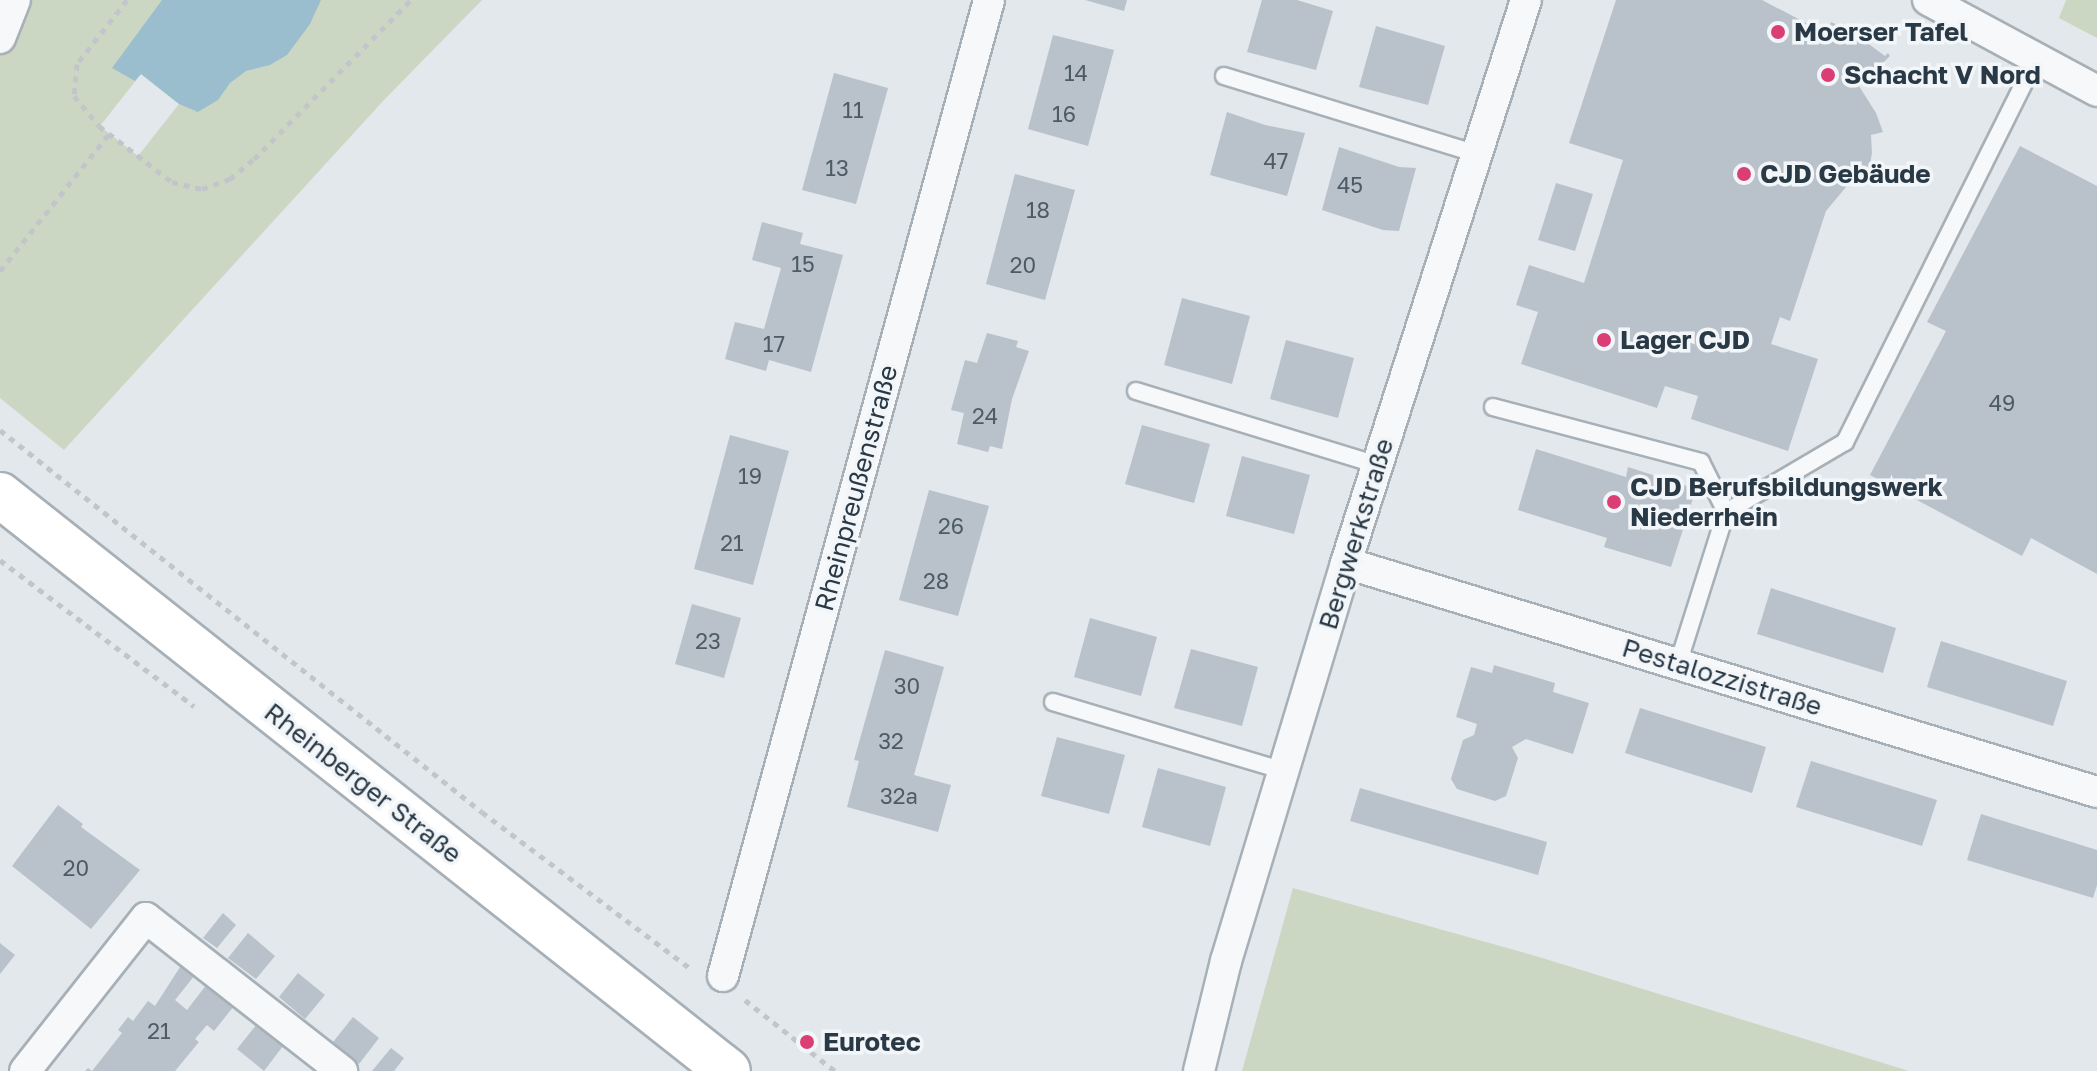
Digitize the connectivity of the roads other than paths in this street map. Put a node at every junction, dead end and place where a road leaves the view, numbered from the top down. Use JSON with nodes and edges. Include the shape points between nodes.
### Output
{"nodes":[{"id":1,"x":15,"y":0,"type":"edge"},
{"id":2,"x":989,"y":0,"type":"edge"},
{"id":3,"x":1526,"y":0,"type":"edge"},
{"id":4,"x":1928,"y":0,"type":"edge"},
{"id":5,"x":0,"y":38,"type":"edge"},
{"id":6,"x":2036,"y":59,"type":"junction"},
{"id":7,"x":1224,"y":76,"type":"dead end"},
{"id":8,"x":2097,"y":91,"type":"edge"},
{"id":9,"x":1477,"y":154,"type":"junction"},
{"id":10,"x":1136,"y":391,"type":"dead end"},
{"id":11,"x":1493,"y":407,"type":"dead end"},
{"id":12,"x":1378,"y":465,"type":"junction"},
{"id":13,"x":0,"y":495,"type":"edge"},
{"id":14,"x":1726,"y":512,"type":"junction"},
{"id":15,"x":1346,"y":563,"type":"junction"},
{"id":16,"x":1678,"y":664,"type":"junction"},
{"id":17,"x":1053,"y":702,"type":"dead end"},
{"id":18,"x":1284,"y":771,"type":"junction"},
{"id":19,"x":2097,"y":792,"type":"edge"},
{"id":20,"x":720,"y":982,"type":"road end"},
{"id":21,"x":25,"y":1071,"type":"edge"},
{"id":22,"x":342,"y":1071,"type":"edge"},
{"id":23,"x":728,"y":1071,"type":"edge"},
{"id":24,"x":1199,"y":1071,"type":"edge"}],
"edges":[{"from":1,"to":5,"type":"street"},
{"from":2,"to":20,"type":"street","name":"Rheinpreußenstraße"},
{"from":3,"to":9,"type":"street","name":"Bergwerkstraße"},
{"from":4,"to":6,"type":"street"},
{"from":6,"to":8,"type":"street"},
{"from":6,"to":14,"type":"lane","via":[[1845,442]]},
{"from":7,"to":9,"type":"lane"},
{"from":9,"to":12,"type":"street","name":"Bergwerkstraße"},
{"from":10,"to":12,"type":"lane"},
{"from":11,"to":14,"type":"lane","via":[[1701,462]]},
{"from":12,"to":15,"type":"street","name":"Bergwerkstraße"},
{"from":13,"to":23,"type":"main road","name":"Rheinberger Straße"},
{"from":14,"to":16,"type":"lane"},
{"from":15,"to":16,"type":"street","name":"Pestalozzistraße"},
{"from":15,"to":18,"type":"street","name":"Bergwerkstraße"},
{"from":16,"to":19,"type":"street","name":"Pestalozzistraße"},
{"from":17,"to":18,"type":"lane"},
{"from":18,"to":24,"type":"street","name":"Bergwerkstraße","via":[[1226,961]]},
{"from":21,"to":22,"type":"street","via":[[146,918]]}]}
